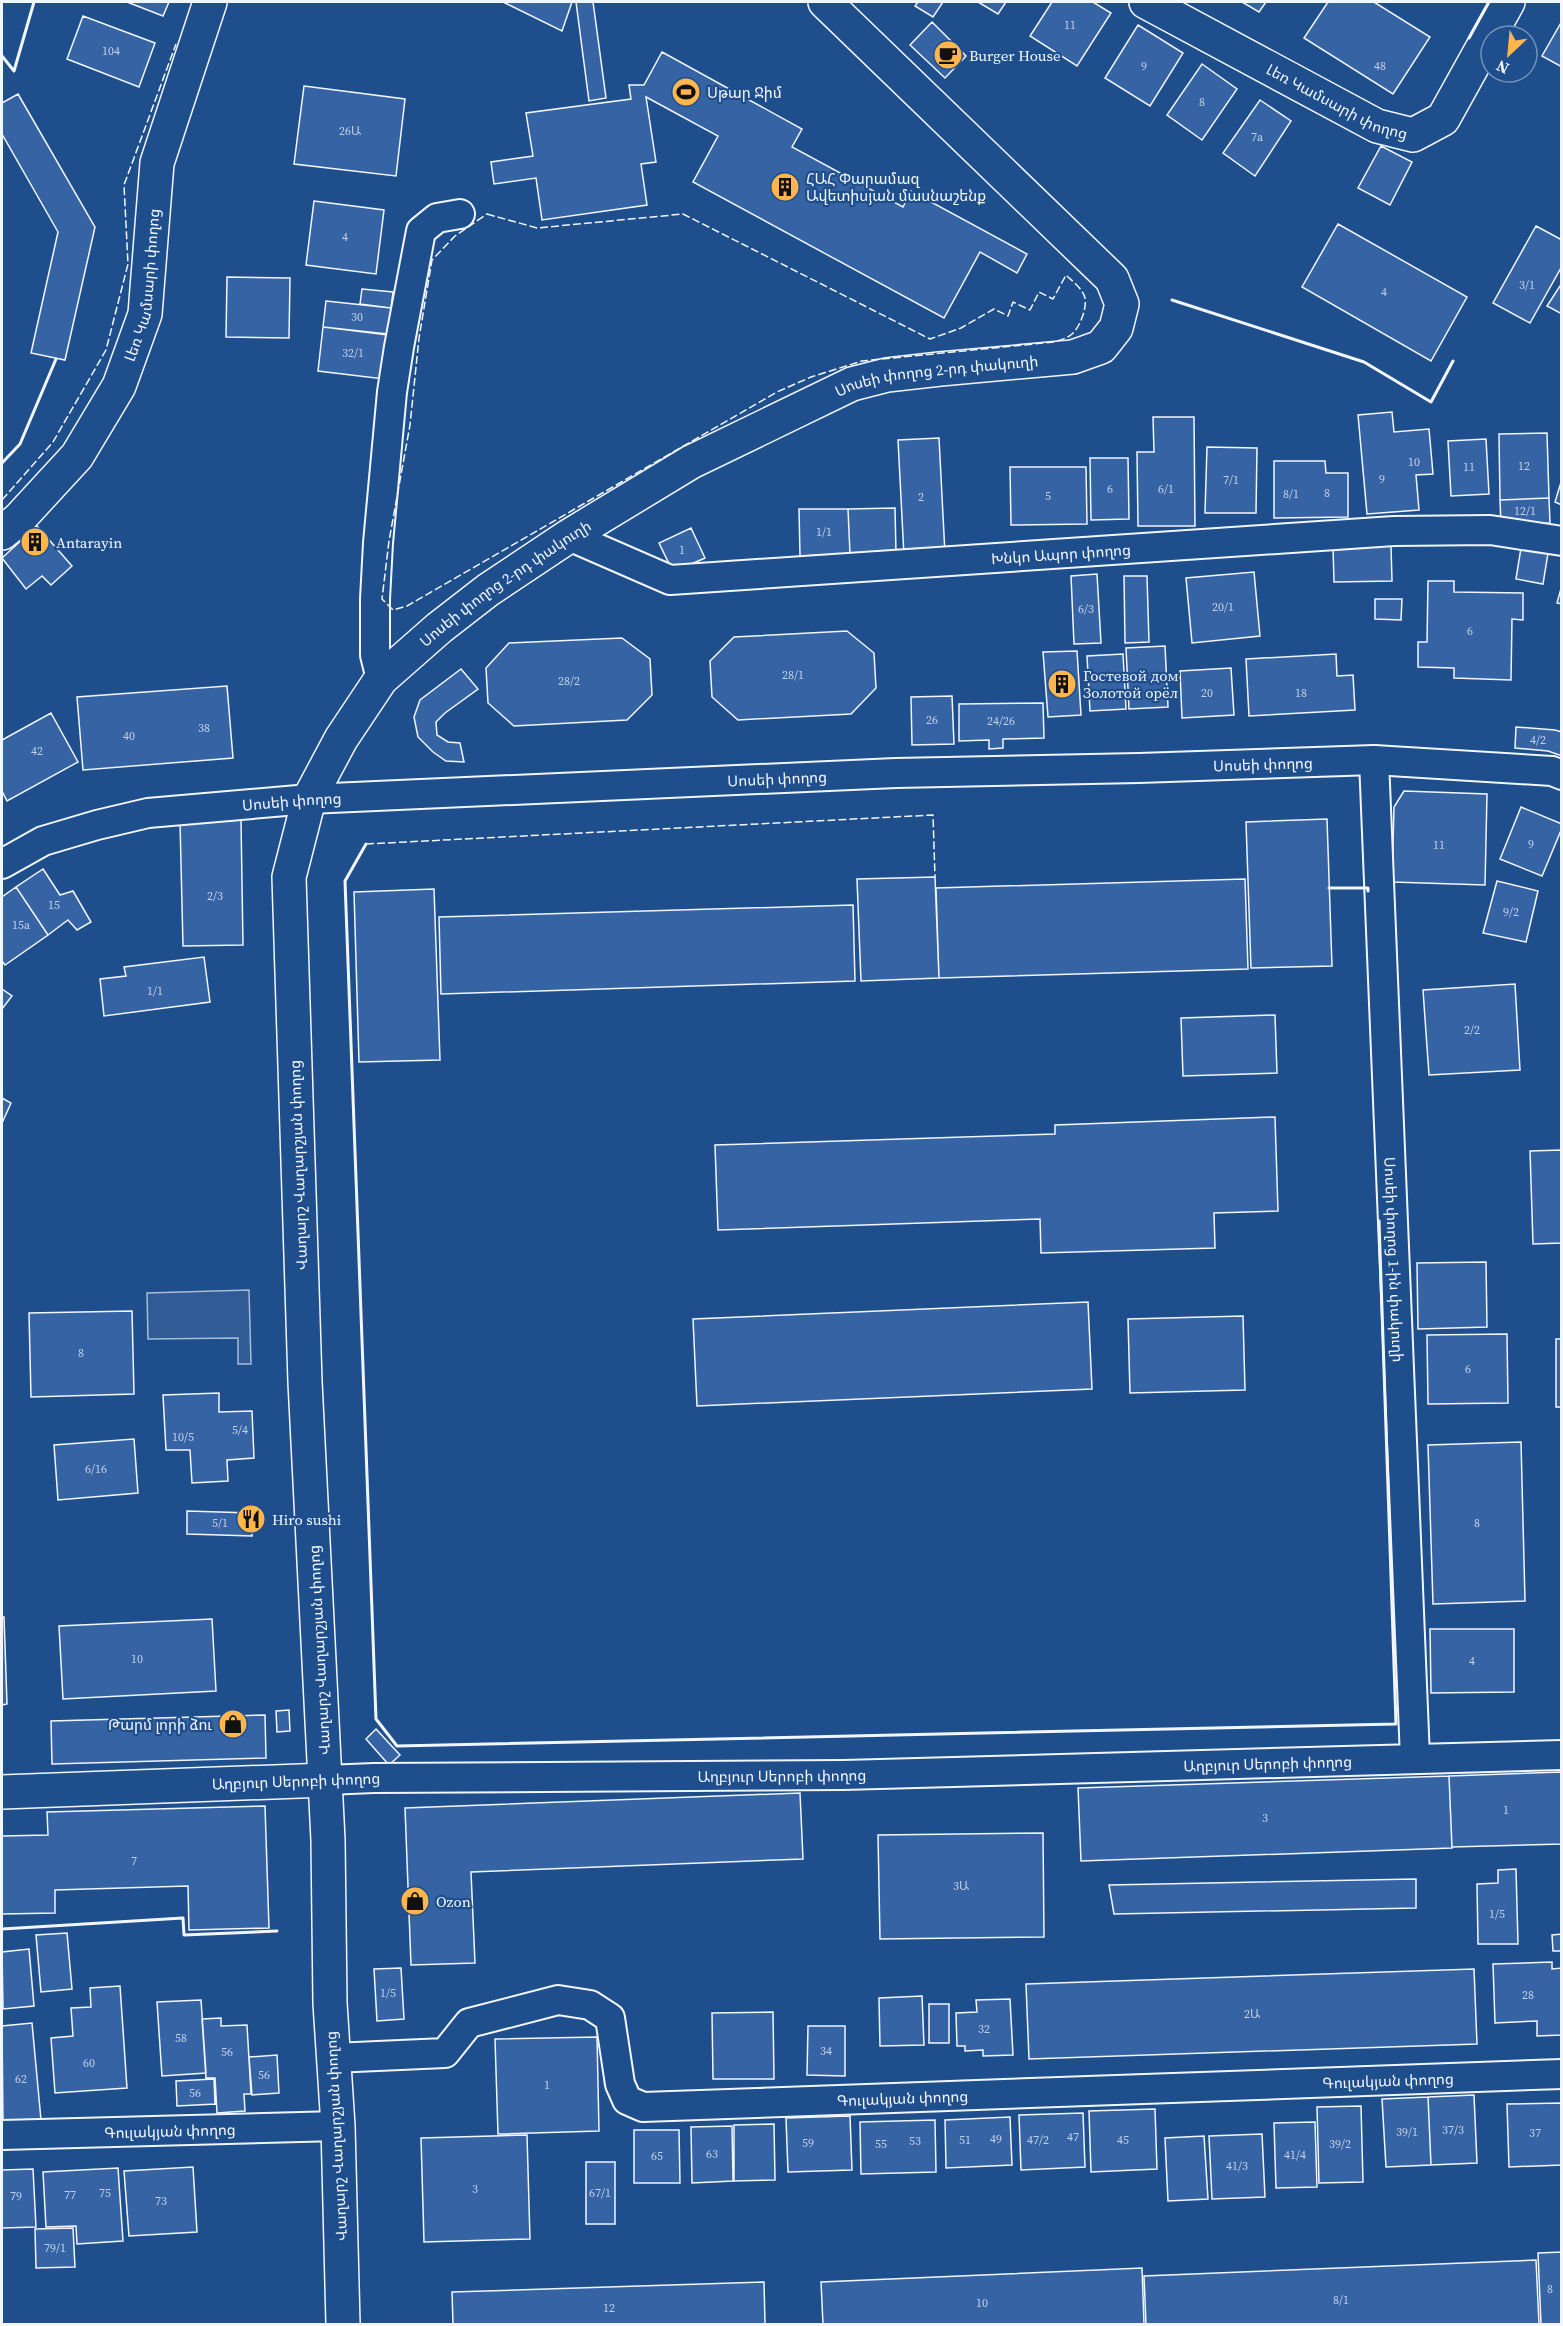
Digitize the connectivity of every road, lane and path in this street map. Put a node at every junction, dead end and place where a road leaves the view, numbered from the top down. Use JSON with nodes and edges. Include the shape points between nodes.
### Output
{"nodes":[{"id":1,"x":210,"y":2,"type":"edge"},
{"id":2,"x":825,"y":2,"type":"edge"},
{"id":3,"x":1146,"y":2,"type":"edge"},
{"id":4,"x":1509,"y":2,"type":"edge"},
{"id":5,"x":460,"y":214,"type":"dead end"},
{"id":6,"x":2,"y":533,"type":"edge"},
{"id":7,"x":569,"y":536,"type":"junction"},
{"id":8,"x":1562,"y":541,"type":"edge"},
{"id":9,"x":381,"y":679,"type":"junction"},
{"id":10,"x":1374,"y":760,"type":"junction"},
{"id":11,"x":1562,"y":775,"type":"edge"},
{"id":12,"x":309,"y":799,"type":"junction"},
{"id":13,"x":2,"y":864,"type":"edge"},
{"id":14,"x":1562,"y":1755,"type":"edge"},
{"id":15,"x":1415,"y":1758,"type":"junction"},
{"id":16,"x":326,"y":1780,"type":"junction"},
{"id":17,"x":2,"y":1792,"type":"edge"},
{"id":18,"x":333,"y":2058,"type":"junction"},
{"id":19,"x":1562,"y":2074,"type":"edge"},
{"id":20,"x":338,"y":2126,"type":"junction"},
{"id":21,"x":2,"y":2135,"type":"edge"},
{"id":22,"x":343,"y":2325,"type":"edge"}],
"edges":[{"from":1,"to":6,"type":"street","name":"Լեռ Կամսարի փողոց","via":[[156,163],[145,314],[119,386],[77,456]]},
{"from":2,"to":7,"type":"street","name":"Սոսեի փողոց 2-րդ փակուղի","via":[[1112,279],[1122,304],[1116,328],[1101,347],[1072,357],[887,375],[852,384],[691,462]]},
{"from":3,"to":4,"type":"street","name":"Լեռ Կամսարի փողոց","via":[[1377,126],[1413,135],[1443,119]]},
{"from":5,"to":9,"type":"street","via":[[438,218],[421,231],[399,347],[377,566],[375,655]]},
{"from":7,"to":8,"type":"street","name":"Խնկո Ապոր փողոց","via":[[670,580],[1394,531],[1490,530]]},
{"from":7,"to":9,"type":"street","name":"Սոսեի փողոց 2-րդ փակուղի","via":[[488,590]]},
{"from":9,"to":12,"type":"street","name":"Սոսեի փողոց 2-րդ փակուղի","via":[[341,739]]},
{"from":10,"to":11,"type":"street","name":"Սոսեի փողոց","via":[[1552,771]]},
{"from":10,"to":12,"type":"street","name":"Սոսեի փողոց","via":[[896,772]]},
{"from":10,"to":15,"type":"street","name":"Սոսեի փողոց 1-ին փակուղի"},
{"from":12,"to":13,"type":"street","name":"Սոսեի փողոց","via":[[148,813],[43,841]]},
{"from":12,"to":16,"type":"street","name":"Վաղարշ Վաղարշյան փողոց","via":[[289,877],[306,1382]]},
{"from":14,"to":15,"type":"street","name":"Աղբյուր Սերոբի փողոց"},
{"from":15,"to":16,"type":"street","name":"Աղբյուր Սերոբի փողոց","via":[[867,1774]]},
{"from":16,"to":17,"type":"street","name":"Աղբյուր Սերոբի փողոց"},
{"from":16,"to":18,"type":"street","name":"Վաղարշ Վաղարշյան փողոց"},
{"from":18,"to":19,"type":"street","name":"Գուլակյան փողոց","via":[[445,2053],[470,2023],[558,2000],[590,2005],[610,2018],[620,2084],[627,2100],[643,2107]]},
{"from":18,"to":20,"type":"street","name":"Վաղարշ Վաղարշյան փողոց"},
{"from":20,"to":21,"type":"street","name":"Գուլակյան փողոց"},
{"from":20,"to":22,"type":"street","name":"Վաղարշ Վաղարշյան փողոց"}]}
